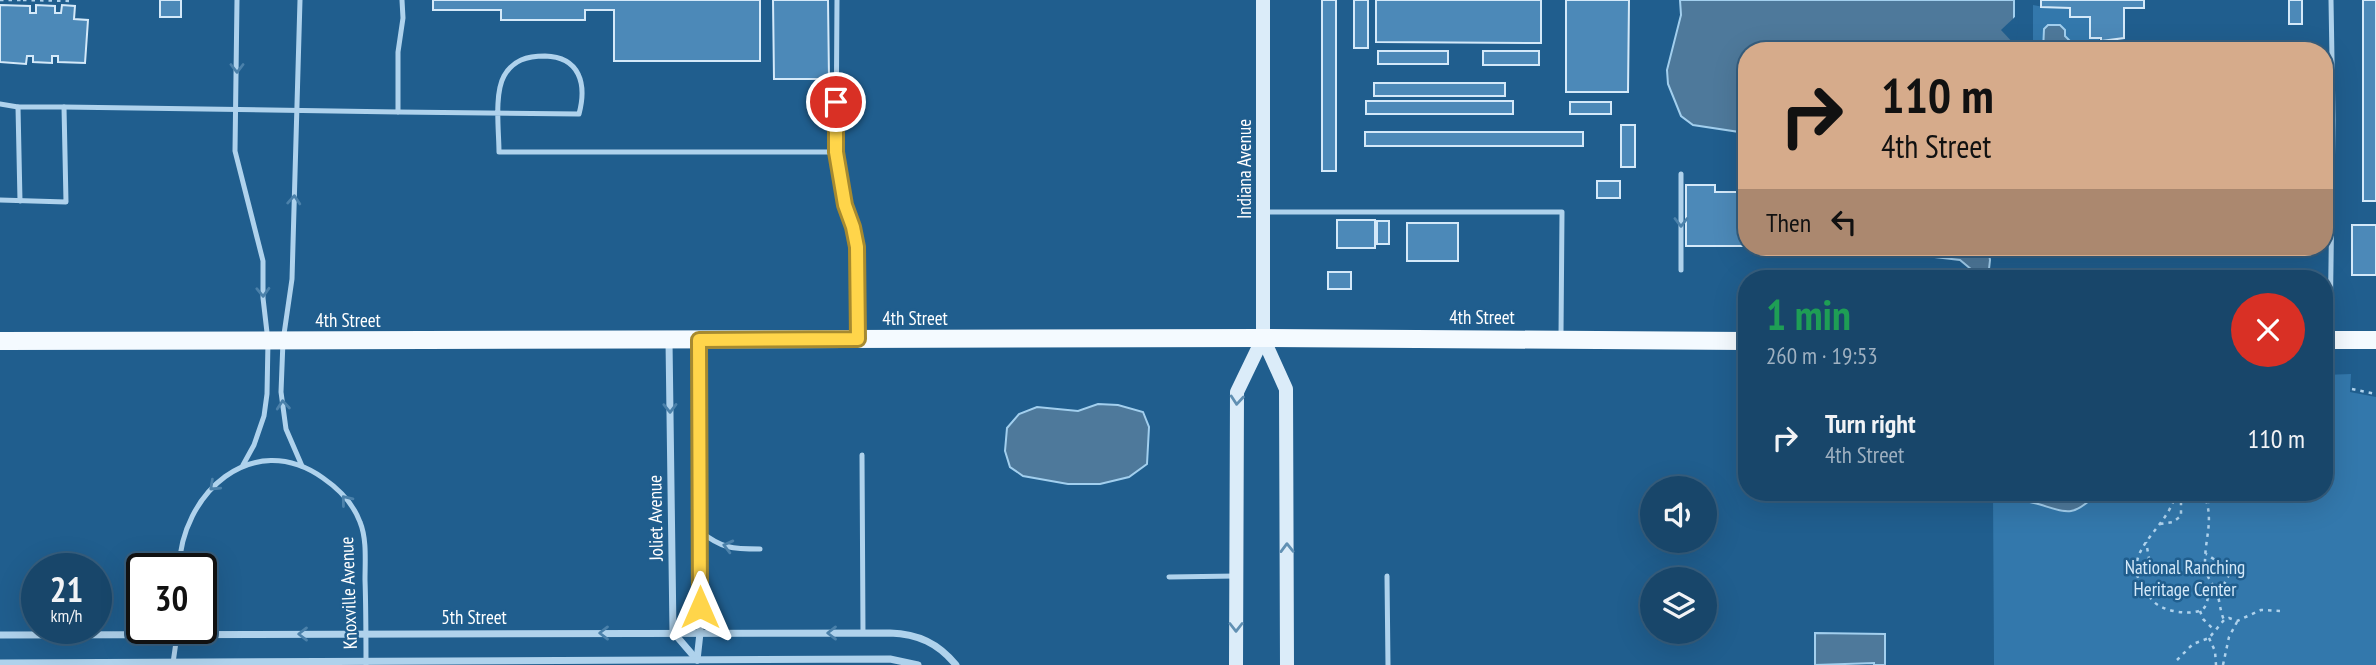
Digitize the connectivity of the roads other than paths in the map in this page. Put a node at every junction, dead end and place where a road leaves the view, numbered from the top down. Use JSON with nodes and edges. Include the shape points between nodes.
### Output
{"nodes":[{"id":1,"x":237,"y":0,"type":"edge"},
{"id":2,"x":300,"y":0,"type":"edge"},
{"id":3,"x":402,"y":0,"type":"edge"},
{"id":4,"x":836,"y":0,"type":"edge"},
{"id":5,"x":1263,"y":0,"type":"edge"},
{"id":6,"x":2331,"y":0,"type":"edge"},
{"id":7,"x":2332,"y":42,"type":"edge"},
{"id":8,"x":0,"y":104,"type":"edge"},
{"id":9,"x":19,"y":107,"type":"junction"},
{"id":10,"x":64,"y":107,"type":"junction"},
{"id":11,"x":237,"y":110,"type":"junction"},
{"id":12,"x":298,"y":112,"type":"junction"},
{"id":13,"x":398,"y":112,"type":"junction"},
{"id":14,"x":499,"y":113,"type":"junction"},
{"id":15,"x":836,"y":152,"type":"junction"},
{"id":16,"x":1681,"y":174,"type":"dead end"},
{"id":17,"x":0,"y":200,"type":"edge"},
{"id":18,"x":20,"y":201,"type":"junction"},
{"id":19,"x":1263,"y":212,"type":"junction"},
{"id":20,"x":1681,"y":270,"type":"dead end"},
{"id":21,"x":1263,"y":338,"type":"junction"},
{"id":22,"x":1561,"y":338,"type":"junction"},
{"id":23,"x":858,"y":339,"type":"junction"},
{"id":24,"x":669,"y":340,"type":"junction"},
{"id":25,"x":699,"y":340,"type":"junction"},
{"id":26,"x":2333,"y":340,"type":"edge"},
{"id":27,"x":2376,"y":340,"type":"edge"},
{"id":28,"x":0,"y":341,"type":"edge"},
{"id":29,"x":276,"y":341,"type":"junction"},
{"id":30,"x":1738,"y":341,"type":"edge"},
{"id":31,"x":862,"y":455,"type":"dead end"},
{"id":32,"x":243,"y":466,"type":"junction"},
{"id":33,"x":302,"y":466,"type":"junction"},
{"id":34,"x":700,"y":531,"type":"junction"},
{"id":35,"x":760,"y":550,"type":"dead end"},
{"id":36,"x":180,"y":553,"type":"edge"},
{"id":37,"x":1169,"y":576,"type":"dead end"},
{"id":38,"x":1236,"y":576,"type":"junction"},
{"id":39,"x":1387,"y":576,"type":"dead end"},
{"id":40,"x":126,"y":632,"type":"edge"},
{"id":41,"x":217,"y":632,"type":"edge"},
{"id":42,"x":673,"y":632,"type":"junction"},
{"id":43,"x":701,"y":633,"type":"junction"},
{"id":44,"x":863,"y":633,"type":"junction"},
{"id":45,"x":366,"y":634,"type":"junction"},
{"id":46,"x":0,"y":635,"type":"edge"},
{"id":47,"x":176,"y":644,"type":"edge"},
{"id":48,"x":697,"y":662,"type":"edge"},
{"id":49,"x":0,"y":663,"type":"edge"},
{"id":50,"x":173,"y":663,"type":"edge"},
{"id":51,"x":366,"y":663,"type":"edge"},
{"id":52,"x":918,"y":665,"type":"edge"},
{"id":53,"x":956,"y":665,"type":"edge"},
{"id":54,"x":1236,"y":665,"type":"edge"},
{"id":55,"x":1287,"y":665,"type":"edge"},
{"id":56,"x":1388,"y":665,"type":"edge"}],
"edges":[{"from":1,"to":11,"type":"lane","one_way":true},
{"from":2,"to":12,"type":"lane"},
{"from":3,"to":13,"type":"lane"},
{"from":4,"to":15,"type":"lane"},
{"from":5,"to":19,"type":"street","name":"Indiana Avenue"},
{"from":6,"to":7,"type":"lane"},
{"from":8,"to":9,"type":"lane"},
{"from":9,"to":10,"type":"lane"},
{"from":9,"to":18,"type":"lane"},
{"from":10,"to":11,"type":"lane"},
{"from":10,"to":18,"type":"lane","via":[[66,202]]},
{"from":11,"to":12,"type":"lane"},
{"from":11,"to":29,"type":"lane","one_way":true,"via":[[235,151],[262,261],[263,298]]},
{"from":12,"to":13,"type":"lane"},
{"from":29,"to":12,"type":"lane","one_way":true,"via":[[292,279]]},
{"from":13,"to":14,"type":"lane"},
{"from":14,"to":14,"type":"lane","via":[[579,114],[581,79],[572,65],[558,57],[530,56],[514,64],[503,78]]},
{"from":14,"to":15,"type":"lane","via":[[499,152]]},
{"from":15,"to":23,"type":"lane","via":[[857,247]]},
{"from":16,"to":20,"type":"lane","one_way":true},
{"from":17,"to":18,"type":"lane"},
{"from":19,"to":21,"type":"street","name":"Indiana Avenue"},
{"from":19,"to":22,"type":"lane","via":[[1562,212]]},
{"from":21,"to":22,"type":"main road","name":"4th Street"},
{"from":21,"to":23,"type":"main road","name":"4th Street"},
{"from":21,"to":38,"type":"street","name":"Indiana Avenue","one_way":true,"via":[[1237,392]]},
{"from":55,"to":21,"type":"street","name":"Indiana Avenue","one_way":true,"via":[[1286,389]]},
{"from":22,"to":30,"type":"main road","name":"4th Street"},
{"from":23,"to":25,"type":"main road","name":"4th Street"},
{"from":24,"to":25,"type":"main road","name":"4th Street"},
{"from":24,"to":29,"type":"main road","name":"4th Street"},
{"from":24,"to":42,"type":"street","name":"Joliet Avenue","one_way":true},
{"from":25,"to":34,"type":"street"},
{"from":26,"to":27,"type":"main road"},
{"from":28,"to":29,"type":"main road","name":"4th Street"},
{"from":29,"to":32,"type":"lane","via":[[264,416]]},
{"from":33,"to":29,"type":"lane","one_way":true,"via":[[286,429]]},
{"from":31,"to":44,"type":"lane"},
{"from":32,"to":33,"type":"lane","name":"Knoxville Avenue","via":[[275,460]]},
{"from":32,"to":36,"type":"lane","name":"Knoxville Avenue","one_way":true,"via":[[212,486],[197,505]]},
{"from":45,"to":33,"type":"lane","name":"Knoxville Avenue","one_way":true,"via":[[361,524],[351,503],[334,485]]},
{"from":35,"to":34,"type":"lane","one_way":true,"via":[[727,548]]},
{"from":34,"to":43,"type":"street"},
{"from":37,"to":38,"type":"lane"},
{"from":38,"to":54,"type":"street","name":"Indiana Avenue","one_way":true},
{"from":39,"to":56,"type":"lane"},
{"from":40,"to":46,"type":"street","name":"5th Street"},
{"from":45,"to":41,"type":"street","name":"5th Street","one_way":true},
{"from":42,"to":43,"type":"street","name":"5th Street"},
{"from":42,"to":45,"type":"street","name":"5th Street","one_way":true},
{"from":42,"to":48,"type":"street"},
{"from":44,"to":43,"type":"street","name":"5th Street","one_way":true},
{"from":43,"to":48,"type":"street"},
{"from":44,"to":53,"type":"street","name":"5th Street","via":[[910,635],[929,641]]},
{"from":45,"to":51,"type":"lane","name":"Knoxville Avenue"},
{"from":47,"to":50,"type":"lane"},
{"from":48,"to":51,"type":"street"},
{"from":48,"to":52,"type":"street","via":[[890,659]]},
{"from":49,"to":50,"type":"street"},
{"from":50,"to":51,"type":"street"}]}
